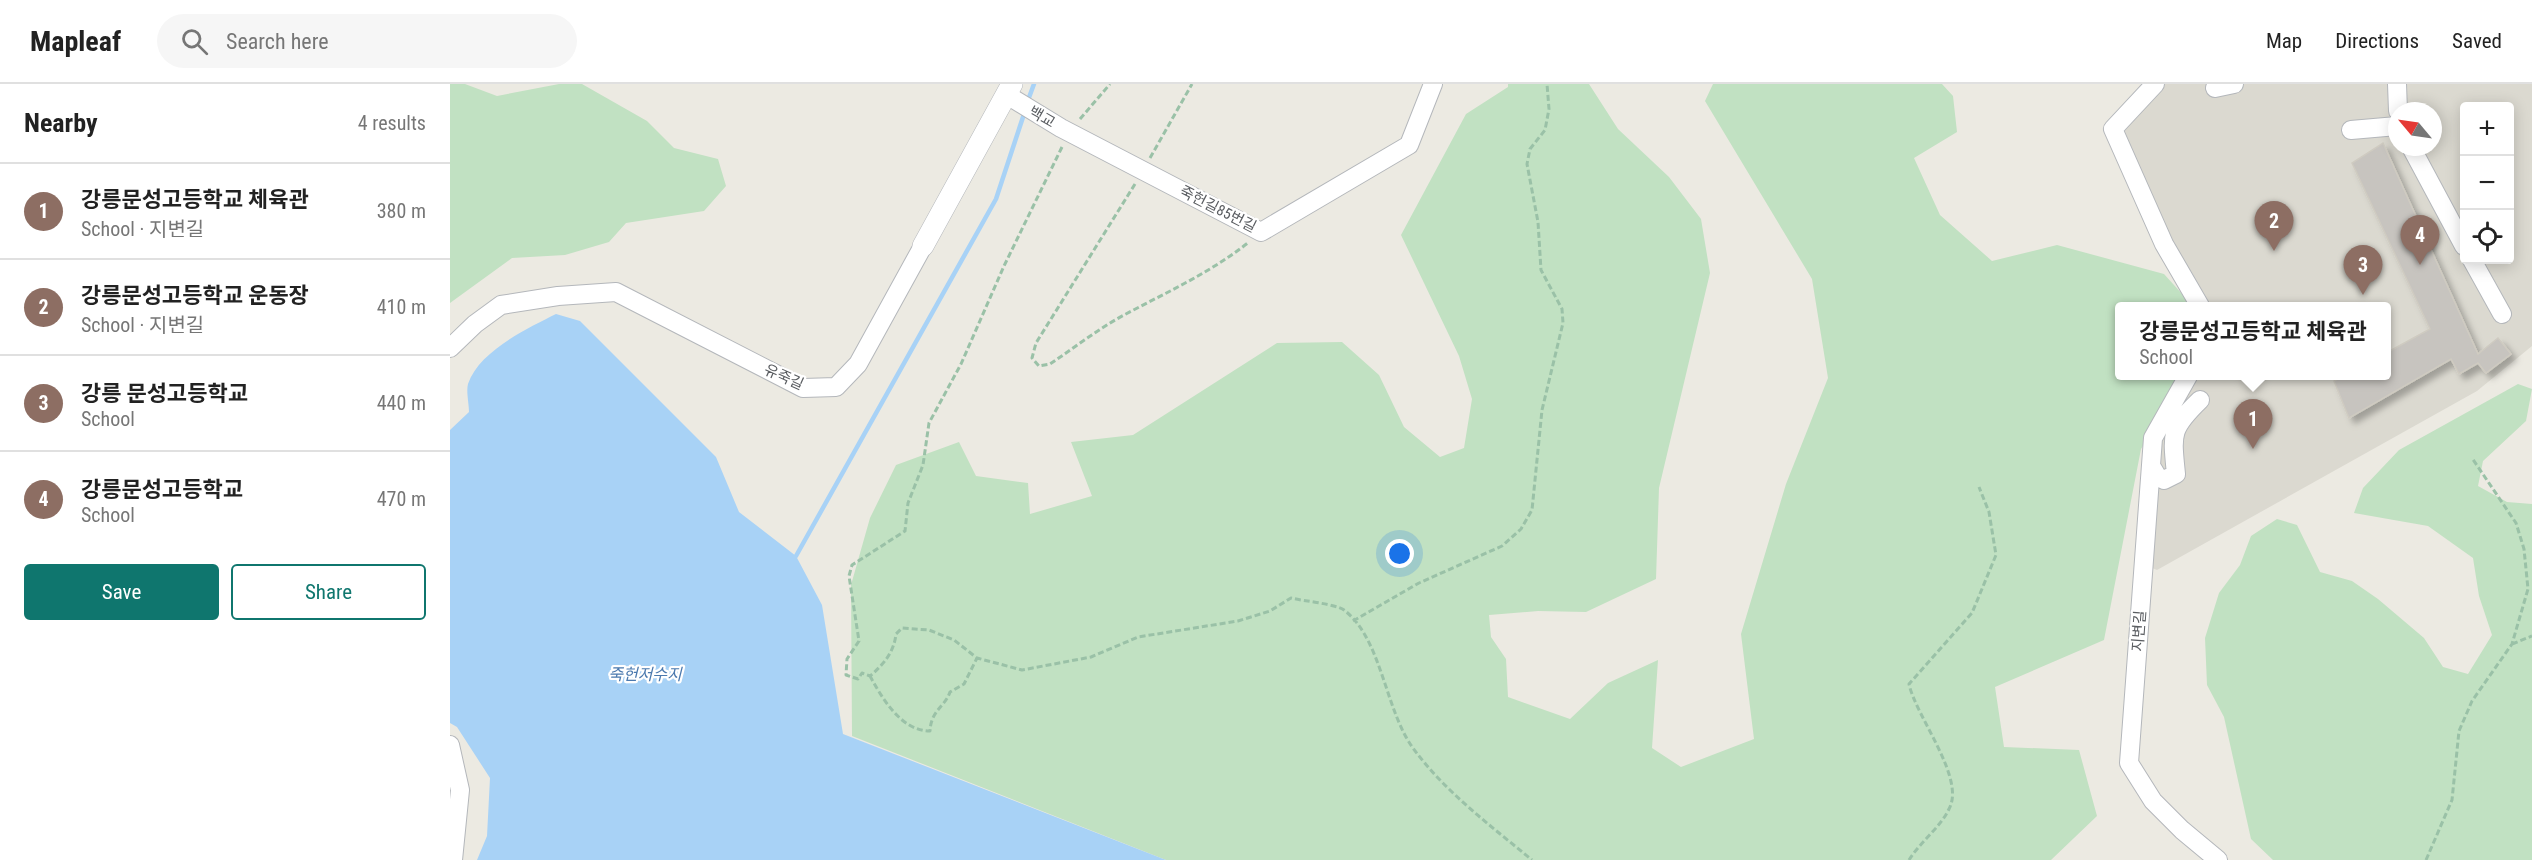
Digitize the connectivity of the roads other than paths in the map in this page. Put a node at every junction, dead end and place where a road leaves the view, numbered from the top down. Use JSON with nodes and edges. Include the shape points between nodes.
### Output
{"nodes":[{"id":1,"x":1434,"y":84,"type":"edge"},
{"id":2,"x":2155,"y":84,"type":"edge"},
{"id":3,"x":2234,"y":84,"type":"edge"},
{"id":4,"x":2397,"y":84,"type":"edge"},
{"id":5,"x":2215,"y":88,"type":"dead end"},
{"id":6,"x":1014,"y":95,"type":"edge"},
{"id":7,"x":2398,"y":102,"type":"edge"},
{"id":8,"x":2388,"y":127,"type":"edge"},
{"id":9,"x":1065,"y":130,"type":"joint"},
{"id":10,"x":2351,"y":130,"type":"dead end"},
{"id":11,"x":2416,"y":156,"type":"edge"},
{"id":12,"x":2460,"y":239,"type":"edge"},
{"id":13,"x":922,"y":246,"type":"joint"},
{"id":14,"x":2474,"y":264,"type":"edge"},
{"id":15,"x":2198,"y":302,"type":"edge"},
{"id":16,"x":2502,"y":314,"type":"dead end"},
{"id":17,"x":450,"y":348,"type":"edge"},
{"id":18,"x":2185,"y":380,"type":"edge"},
{"id":19,"x":2200,"y":400,"type":"dead end"},
{"id":20,"x":2151,"y":466,"type":"junction"},
{"id":21,"x":450,"y":745,"type":"edge"},
{"id":22,"x":453,"y":860,"type":"edge"},
{"id":23,"x":2218,"y":860,"type":"edge"}],
"edges":[{"from":1,"to":9,"type":"street","name":"죽헌길85번길","via":[[1409,145],[1261,232]]},
{"from":2,"to":15,"type":"street","via":[[2113,129],[2164,244]]},
{"from":3,"to":5,"type":"street"},
{"from":4,"to":7,"type":"street"},
{"from":6,"to":9,"type":"street","name":"백교"},
{"from":6,"to":13,"type":"street","name":"유죽길"},
{"from":8,"to":10,"type":"street"},
{"from":11,"to":12,"type":"street"},
{"from":13,"to":17,"type":"street","name":"유죽길","via":[[858,364],[836,387],[803,388],[616,292],[501,305]]},
{"from":14,"to":16,"type":"street"},
{"from":18,"to":20,"type":"street","name":"지변길","via":[[2153,438]]},
{"from":19,"to":20,"type":"street","via":[[2172,435],[2176,474],[2164,480]]},
{"from":20,"to":23,"type":"street","name":"지변길","via":[[2129,763],[2153,801]]},
{"from":21,"to":22,"type":"street","via":[[460,790]]}]}
